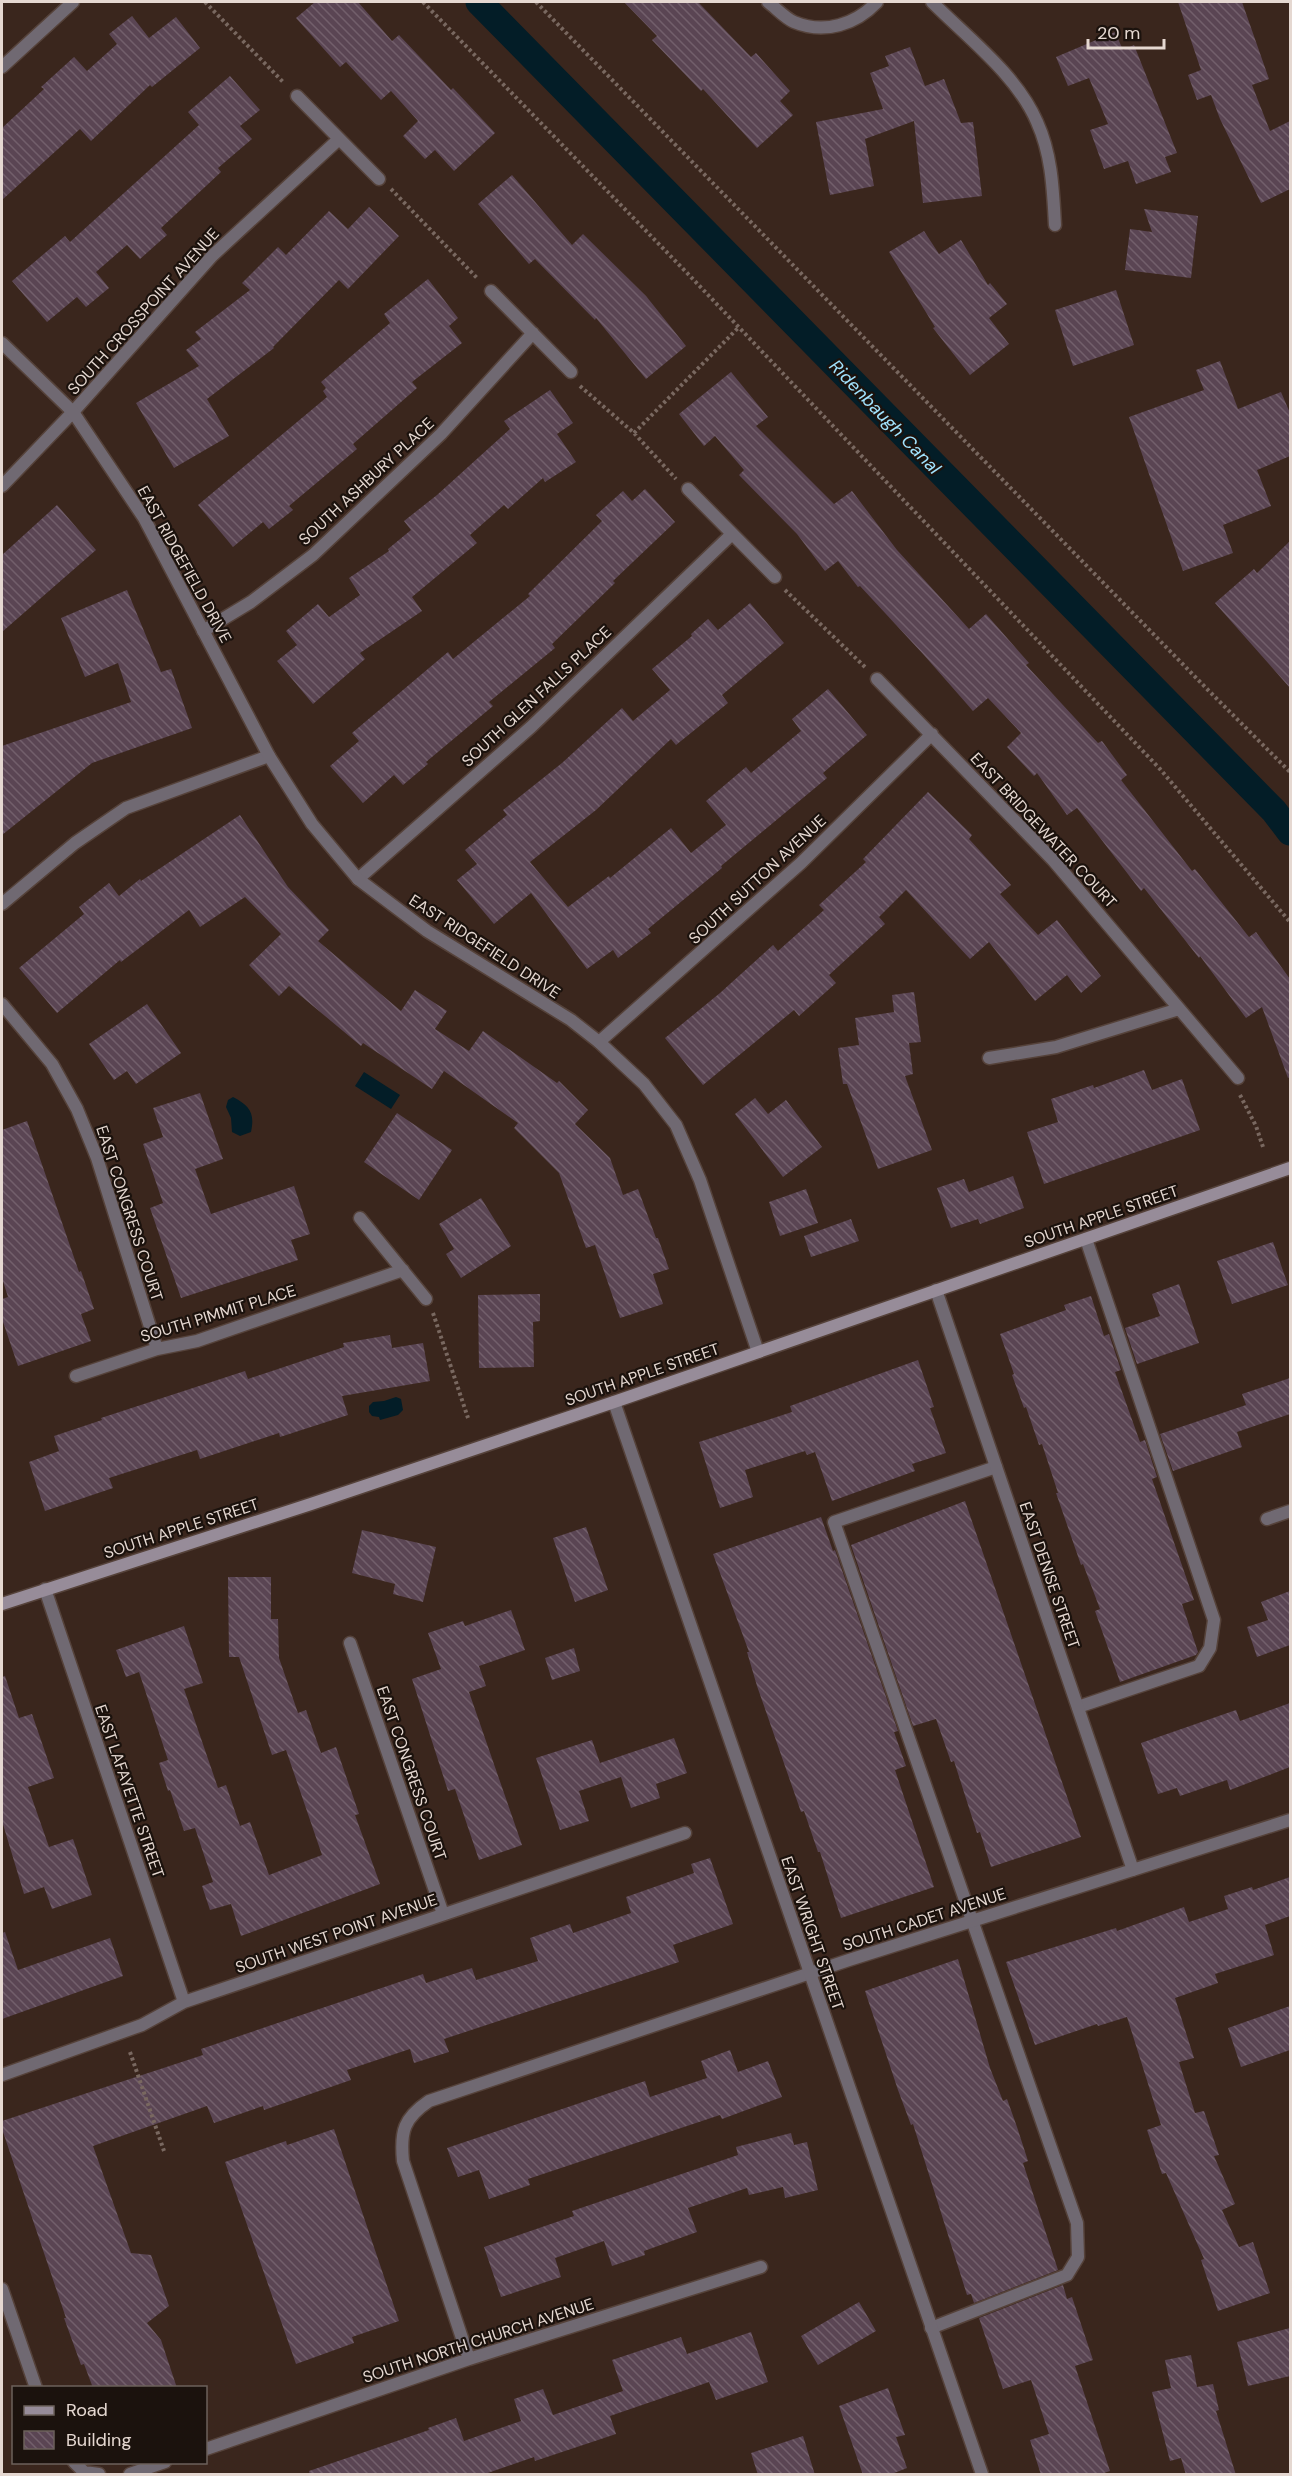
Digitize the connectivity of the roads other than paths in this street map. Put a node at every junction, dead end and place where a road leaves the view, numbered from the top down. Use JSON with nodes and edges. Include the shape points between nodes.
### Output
{"nodes":[{"id":1,"x":73,"y":2,"type":"edge"},
{"id":2,"x":768,"y":2,"type":"edge"},
{"id":3,"x":877,"y":2,"type":"edge"},
{"id":4,"x":932,"y":2,"type":"edge"},
{"id":5,"x":2,"y":67,"type":"edge"},
{"id":6,"x":292,"y":92,"type":"road end"},
{"id":7,"x":339,"y":138,"type":"junction"},
{"id":8,"x":383,"y":182,"type":"road end"},
{"id":9,"x":1055,"y":225,"type":"dead end"},
{"id":10,"x":491,"y":291,"type":"dead end"},
{"id":11,"x":533,"y":333,"type":"junction"},
{"id":12,"x":2,"y":343,"type":"edge"},
{"id":13,"x":571,"y":372,"type":"dead end"},
{"id":14,"x":73,"y":412,"type":"junction"},
{"id":15,"x":2,"y":486,"type":"edge"},
{"id":16,"x":685,"y":488,"type":"road end"},
{"id":17,"x":732,"y":534,"type":"junction"},
{"id":18,"x":778,"y":581,"type":"road end"},
{"id":19,"x":203,"y":631,"type":"junction"},
{"id":20,"x":874,"y":675,"type":"road end"},
{"id":21,"x":932,"y":734,"type":"junction"},
{"id":22,"x":269,"y":756,"type":"junction"},
{"id":23,"x":358,"y":879,"type":"junction"},
{"id":24,"x":2,"y":904,"type":"edge"},
{"id":25,"x":2,"y":1004,"type":"edge"},
{"id":26,"x":1179,"y":1009,"type":"junction"},
{"id":27,"x":599,"y":1042,"type":"junction"},
{"id":28,"x":989,"y":1058,"type":"dead end"},
{"id":29,"x":1238,"y":1083,"type":"road end"},
{"id":30,"x":1290,"y":1168,"type":"edge"},
{"id":31,"x":360,"y":1218,"type":"dead end"},
{"id":32,"x":1086,"y":1239,"type":"junction"},
{"id":33,"x":402,"y":1270,"type":"junction"},
{"id":34,"x":936,"y":1290,"type":"junction"},
{"id":35,"x":426,"y":1299,"type":"road end"},
{"id":36,"x":157,"y":1349,"type":"junction"},
{"id":37,"x":758,"y":1352,"type":"junction"},
{"id":38,"x":76,"y":1376,"type":"dead end"},
{"id":39,"x":614,"y":1402,"type":"junction"},
{"id":40,"x":996,"y":1467,"type":"junction"},
{"id":41,"x":1290,"y":1511,"type":"edge"},
{"id":42,"x":1267,"y":1519,"type":"dead end"},
{"id":43,"x":45,"y":1589,"type":"junction"},
{"id":44,"x":2,"y":1604,"type":"edge"},
{"id":45,"x":350,"y":1643,"type":"dead end"},
{"id":46,"x":1078,"y":1707,"type":"junction"},
{"id":47,"x":1290,"y":1820,"type":"edge"},
{"id":48,"x":685,"y":1833,"type":"dead end"},
{"id":49,"x":1133,"y":1870,"type":"junction"},
{"id":50,"x":443,"y":1914,"type":"junction"},
{"id":51,"x":972,"y":1921,"type":"junction"},
{"id":52,"x":810,"y":1973,"type":"junction"},
{"id":53,"x":184,"y":2002,"type":"junction"},
{"id":54,"x":2,"y":2075,"type":"edge"},
{"id":55,"x":761,"y":2267,"type":"dead end"},
{"id":56,"x":2,"y":2289,"type":"edge"},
{"id":57,"x":931,"y":2328,"type":"junction"},
{"id":58,"x":469,"y":2359,"type":"junction"},
{"id":59,"x":35,"y":2386,"type":"edge"},
{"id":60,"x":207,"y":2449,"type":"edge"},
{"id":61,"x":75,"y":2464,"type":"edge"},
{"id":62,"x":162,"y":2464,"type":"edge"},
{"id":63,"x":99,"y":2475,"type":"edge"},
{"id":64,"x":130,"y":2475,"type":"edge"},
{"id":65,"x":982,"y":2475,"type":"edge"}],
"edges":[{"from":1,"to":5,"type":"street"},
{"from":2,"to":3,"type":"street","via":[[794,22],[827,29],[848,23]]},
{"from":4,"to":9,"type":"street","via":[[1010,78],[1037,121],[1052,171]]},
{"from":6,"to":7,"type":"street"},
{"from":7,"to":8,"type":"street"},
{"from":7,"to":14,"type":"street","name":"SOUTH CROSSPOINT AVENUE","via":[[212,256]]},
{"from":10,"to":11,"type":"street"},
{"from":11,"to":13,"type":"street"},
{"from":11,"to":19,"type":"street","name":"SOUTH ASHBURY PLACE","via":[[441,434],[313,555],[251,602]]},
{"from":12,"to":14,"type":"street","name":"EAST RIDGEFIELD DRIVE"},
{"from":14,"to":15,"type":"street","name":"SOUTH CROSSPOINT AVENUE"},
{"from":14,"to":19,"type":"street","name":"EAST RIDGEFIELD DRIVE","via":[[144,518]]},
{"from":16,"to":17,"type":"street"},
{"from":17,"to":18,"type":"street"},
{"from":17,"to":23,"type":"street","name":"SOUTH GLEN FALLS PLACE","via":[[531,727]]},
{"from":19,"to":22,"type":"street","name":"EAST RIDGEFIELD DRIVE"},
{"from":20,"to":21,"type":"street","name":"EAST BRIDGEWATER COURT"},
{"from":21,"to":26,"type":"street","name":"EAST BRIDGEWATER COURT","via":[[1053,860]]},
{"from":21,"to":27,"type":"street","name":"SOUTH SUTTON AVENUE","via":[[801,863]]},
{"from":22,"to":23,"type":"street","name":"EAST RIDGEFIELD DRIVE","via":[[312,824]]},
{"from":22,"to":24,"type":"street","via":[[126,808],[75,843]]},
{"from":23,"to":27,"type":"street","name":"EAST RIDGEFIELD DRIVE","via":[[427,931],[571,1020]]},
{"from":25,"to":36,"type":"street","name":"EAST CONGRESS COURT","via":[[52,1064],[77,1109],[97,1158]]},
{"from":26,"to":28,"type":"street","via":[[1056,1047]]},
{"from":26,"to":29,"type":"street","name":"EAST BRIDGEWATER COURT"},
{"from":27,"to":37,"type":"street","name":"EAST RIDGEFIELD DRIVE","via":[[644,1084],[676,1125],[700,1180]]},
{"from":30,"to":32,"type":"main road","name":"SOUTH APPLE STREET"},
{"from":31,"to":33,"type":"street"},
{"from":32,"to":34,"type":"main road","name":"SOUTH APPLE STREET"},
{"from":32,"to":46,"type":"street","via":[[1214,1620],[1210,1648],[1199,1666]]},
{"from":33,"to":35,"type":"street"},
{"from":33,"to":36,"type":"street","name":"SOUTH PIMMIT PLACE","via":[[197,1341]]},
{"from":34,"to":37,"type":"main road","name":"SOUTH APPLE STREET"},
{"from":34,"to":40,"type":"street","name":"EAST DENISE STREET"},
{"from":36,"to":38,"type":"street","name":"SOUTH PIMMIT PLACE"},
{"from":37,"to":39,"type":"main road","name":"SOUTH APPLE STREET"},
{"from":39,"to":43,"type":"main road","name":"SOUTH APPLE STREET"},
{"from":39,"to":52,"type":"street","name":"EAST WRIGHT STREET"},
{"from":40,"to":46,"type":"street","name":"EAST DENISE STREET"},
{"from":40,"to":51,"type":"street","via":[[834,1522]]},
{"from":41,"to":42,"type":"street"},
{"from":43,"to":44,"type":"main road","name":"SOUTH APPLE STREET"},
{"from":43,"to":53,"type":"street","name":"EAST LAFAYETTE STREET"},
{"from":45,"to":50,"type":"street","name":"EAST CONGRESS COURT"},
{"from":46,"to":49,"type":"street","name":"EAST DENISE STREET"},
{"from":47,"to":49,"type":"street","name":"SOUTH CADET AVENUE"},
{"from":48,"to":50,"type":"street","name":"SOUTH WEST POINT AVENUE"},
{"from":49,"to":51,"type":"street","name":"SOUTH CADET AVENUE"},
{"from":50,"to":53,"type":"street","name":"SOUTH WEST POINT AVENUE"},
{"from":51,"to":52,"type":"street","name":"SOUTH CADET AVENUE"},
{"from":51,"to":57,"type":"street","via":[[1077,2223],[1078,2257],[1067,2275]]},
{"from":52,"to":57,"type":"street","name":"EAST WRIGHT STREET"},
{"from":52,"to":58,"type":"street","name":"SOUTH CADET AVENUE","via":[[429,2101],[415,2111],[405,2124],[401,2142],[403,2161]]},
{"from":53,"to":54,"type":"street","name":"SOUTH WEST POINT AVENUE","via":[[142,2025]]},
{"from":55,"to":58,"type":"street","name":"SOUTH NORTH CHURCH AVENUE"},
{"from":56,"to":59,"type":"street"},
{"from":57,"to":65,"type":"street","name":"EAST WRIGHT STREET"},
{"from":58,"to":60,"type":"street","name":"SOUTH NORTH CHURCH AVENUE"},
{"from":61,"to":63,"type":"street","via":[[84,2472]]},
{"from":62,"to":64,"type":"street"}]}
